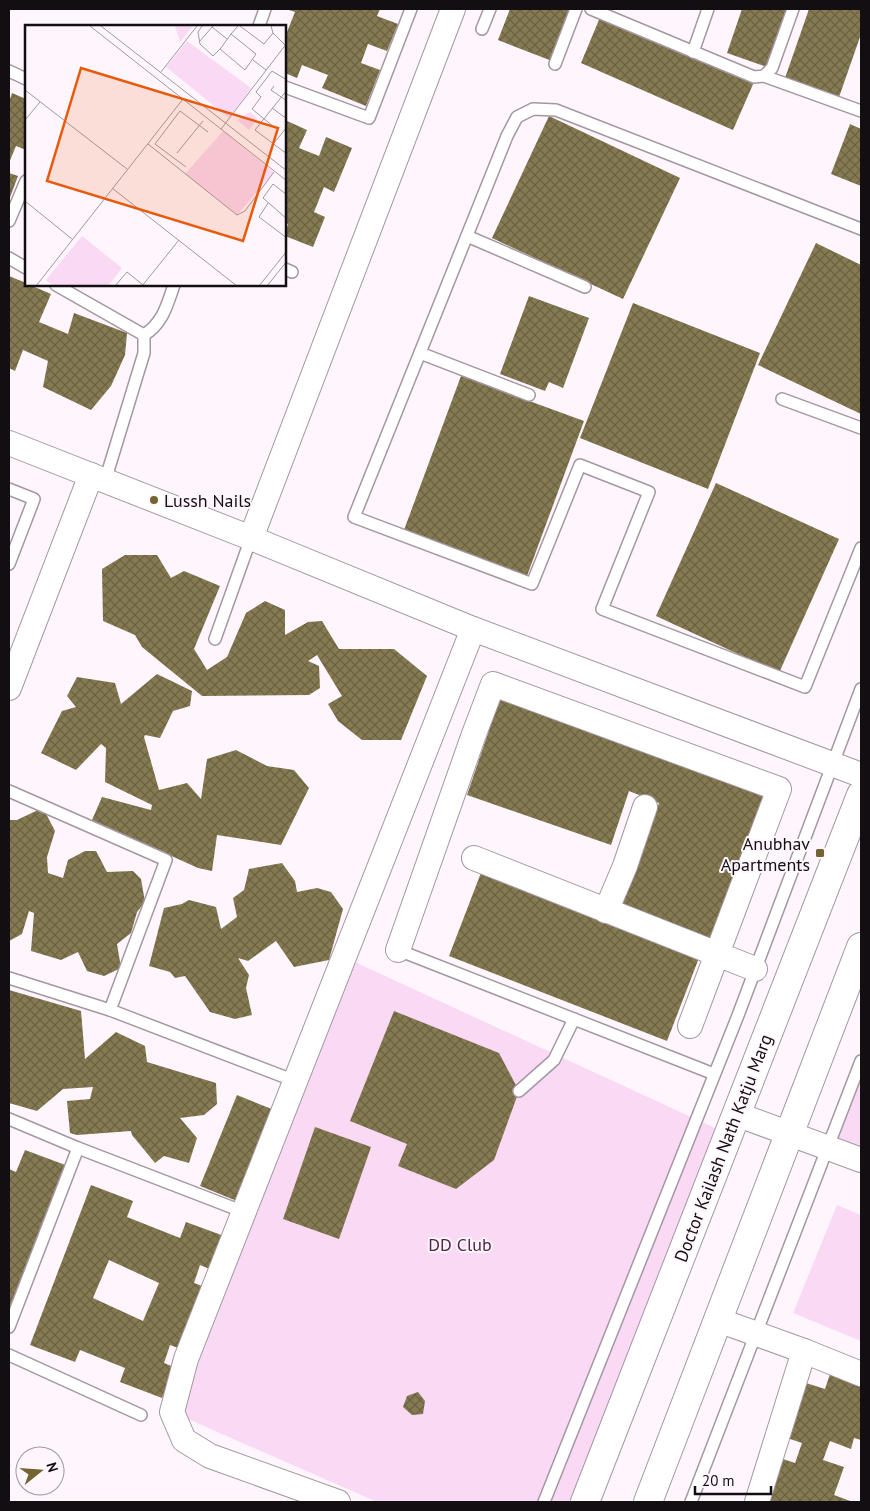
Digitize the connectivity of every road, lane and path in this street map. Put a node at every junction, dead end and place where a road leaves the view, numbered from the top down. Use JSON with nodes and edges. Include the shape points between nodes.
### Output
{"nodes":[{"id":1,"x":265,"y":9,"type":"edge"},
{"id":2,"x":411,"y":9,"type":"edge"},
{"id":3,"x":453,"y":9,"type":"edge"},
{"id":4,"x":490,"y":9,"type":"edge"},
{"id":5,"x":576,"y":9,"type":"edge"},
{"id":6,"x":591,"y":9,"type":"edge"},
{"id":7,"x":708,"y":9,"type":"edge"},
{"id":8,"x":793,"y":9,"type":"edge"},
{"id":9,"x":259,"y":25,"type":"edge"},
{"id":10,"x":482,"y":29,"type":"dead end"},
{"id":11,"x":693,"y":52,"type":"junction"},
{"id":12,"x":554,"y":64,"type":"dead end"},
{"id":13,"x":9,"y":72,"type":"edge"},
{"id":14,"x":764,"y":76,"type":"junction"},
{"id":15,"x":25,"y":79,"type":"edge"},
{"id":16,"x":286,"y":87,"type":"edge"},
{"id":17,"x":861,"y":111,"type":"edge"},
{"id":18,"x":25,"y":183,"type":"edge"},
{"id":19,"x":9,"y":221,"type":"edge"},
{"id":20,"x":861,"y":230,"type":"edge"},
{"id":21,"x":467,"y":236,"type":"junction"},
{"id":22,"x":9,"y":258,"type":"edge"},
{"id":23,"x":25,"y":267,"type":"edge"},
{"id":24,"x":58,"y":286,"type":"edge"},
{"id":25,"x":174,"y":286,"type":"edge"},
{"id":26,"x":585,"y":287,"type":"dead end"},
{"id":27,"x":144,"y":335,"type":"junction"},
{"id":28,"x":420,"y":353,"type":"junction"},
{"id":29,"x":528,"y":395,"type":"dead end"},
{"id":30,"x":782,"y":399,"type":"dead end"},
{"id":31,"x":861,"y":428,"type":"edge"},
{"id":32,"x":9,"y":443,"type":"edge"},
{"id":33,"x":98,"y":478,"type":"junction"},
{"id":34,"x":9,"y":488,"type":"edge"},
{"id":35,"x":251,"y":538,"type":"junction"},
{"id":36,"x":861,"y":548,"type":"edge"},
{"id":37,"x":9,"y":564,"type":"edge"},
{"id":38,"x":473,"y":629,"type":"junction"},
{"id":39,"x":216,"y":639,"type":"dead end"},
{"id":40,"x":9,"y":688,"type":"edge"},
{"id":41,"x":861,"y":689,"type":"edge"},
{"id":42,"x":832,"y":764,"type":"junction"},
{"id":43,"x":861,"y":775,"type":"edge"},
{"id":44,"x":9,"y":791,"type":"edge"},
{"id":45,"x":861,"y":795,"type":"edge"},
{"id":46,"x":645,"y":807,"type":"dead end"},
{"id":47,"x":474,"y":858,"type":"dead end"},
{"id":48,"x":606,"y":911,"type":"junction"},
{"id":49,"x":861,"y":947,"type":"edge"},
{"id":50,"x":398,"y":950,"type":"joint"},
{"id":51,"x":718,"y":955,"type":"junction"},
{"id":52,"x":755,"y":970,"type":"junction"},
{"id":53,"x":9,"y":978,"type":"edge"},
{"id":54,"x":110,"y":1010,"type":"junction"},
{"id":55,"x":574,"y":1020,"type":"junction"},
{"id":56,"x":690,"y":1026,"type":"dead end"},
{"id":57,"x":861,"y":1061,"type":"edge"},
{"id":58,"x":714,"y":1074,"type":"junction"},
{"id":59,"x":295,"y":1081,"type":"junction"},
{"id":60,"x":519,"y":1091,"type":"dead end"},
{"id":61,"x":736,"y":1114,"type":"junction"},
{"id":62,"x":9,"y":1119,"type":"edge"},
{"id":63,"x":789,"y":1134,"type":"junction"},
{"id":64,"x":78,"y":1148,"type":"junction"},
{"id":65,"x":828,"y":1148,"type":"junction"},
{"id":66,"x":861,"y":1160,"type":"edge"},
{"id":67,"x":244,"y":1212,"type":"junction"},
{"id":68,"x":718,"y":1320,"type":"junction"},
{"id":69,"x":9,"y":1328,"type":"edge"},
{"id":70,"x":757,"y":1334,"type":"junction"},
{"id":71,"x":804,"y":1351,"type":"junction"},
{"id":72,"x":9,"y":1355,"type":"edge"},
{"id":73,"x":861,"y":1374,"type":"edge"},
{"id":74,"x":141,"y":1415,"type":"dead end"},
{"id":75,"x":338,"y":1502,"type":"edge"},
{"id":76,"x":544,"y":1502,"type":"edge"},
{"id":77,"x":585,"y":1502,"type":"edge"},
{"id":78,"x":648,"y":1502,"type":"edge"},
{"id":79,"x":691,"y":1502,"type":"edge"},
{"id":80,"x":757,"y":1502,"type":"edge"}],
"edges":[{"from":1,"to":9,"type":"lane"},
{"from":2,"to":16,"type":"lane","via":[[369,118]]},
{"from":3,"to":35,"type":"street"},
{"from":4,"to":10,"type":"lane"},
{"from":5,"to":12,"type":"lane"},
{"from":6,"to":11,"type":"lane"},
{"from":7,"to":11,"type":"lane"},
{"from":8,"to":14,"type":"lane","via":[[772,68]]},
{"from":11,"to":14,"type":"lane","via":[[754,77]]},
{"from":13,"to":15,"type":"lane"},
{"from":14,"to":17,"type":"lane"},
{"from":18,"to":19,"type":"lane"},
{"from":20,"to":21,"type":"lane","via":[[556,110],[533,109],[517,117]]},
{"from":21,"to":26,"type":"lane"},
{"from":21,"to":28,"type":"lane"},
{"from":22,"to":23,"type":"lane"},
{"from":24,"to":27,"type":"lane"},
{"from":25,"to":27,"type":"lane","via":[[154,328]]},
{"from":27,"to":33,"type":"lane","via":[[144,353]]},
{"from":28,"to":29,"type":"lane"},
{"from":28,"to":36,"type":"lane","via":[[354,517],[532,584],[580,465],[649,492],[602,609],[805,687]]},
{"from":30,"to":31,"type":"lane"},
{"from":32,"to":33,"type":"street"},
{"from":33,"to":35,"type":"street"},
{"from":33,"to":40,"type":"street"},
{"from":34,"to":37,"type":"lane","via":[[34,499]]},
{"from":35,"to":38,"type":"street"},
{"from":35,"to":39,"type":"lane"},
{"from":38,"to":42,"type":"street"},
{"from":38,"to":59,"type":"street"},
{"from":41,"to":42,"type":"lane"},
{"from":42,"to":43,"type":"street"},
{"from":42,"to":52,"type":"lane"},
{"from":44,"to":54,"type":"lane","via":[[166,860]]},
{"from":45,"to":61,"type":"main road","name":"Doctor Kailash Nath Katju Marg"},
{"from":46,"to":48,"type":"street"},
{"from":47,"to":48,"type":"street"},
{"from":48,"to":51,"type":"street"},
{"from":49,"to":63,"type":"main road"},
{"from":50,"to":51,"type":"street","via":[[493,684],[779,789]]},
{"from":50,"to":55,"type":"lane"},
{"from":51,"to":52,"type":"street"},
{"from":51,"to":56,"type":"street"},
{"from":52,"to":58,"type":"lane"},
{"from":53,"to":54,"type":"lane"},
{"from":54,"to":59,"type":"lane"},
{"from":55,"to":58,"type":"lane"},
{"from":55,"to":60,"type":"lane","via":[[554,1060]]},
{"from":57,"to":65,"type":"lane"},
{"from":58,"to":76,"type":"lane"},
{"from":59,"to":67,"type":"street"},
{"from":61,"to":63,"type":"street"},
{"from":61,"to":77,"type":"main road","name":"Doctor Kailash Nath Katju Marg"},
{"from":62,"to":64,"type":"lane"},
{"from":63,"to":65,"type":"street"},
{"from":63,"to":68,"type":"main road"},
{"from":64,"to":67,"type":"lane"},
{"from":64,"to":69,"type":"lane"},
{"from":65,"to":66,"type":"street"},
{"from":65,"to":70,"type":"lane"},
{"from":67,"to":75,"type":"street","via":[[186,1359],[172,1412],[184,1440],[210,1456]]},
{"from":68,"to":70,"type":"street"},
{"from":68,"to":78,"type":"main road"},
{"from":70,"to":71,"type":"street"},
{"from":70,"to":79,"type":"lane"},
{"from":71,"to":73,"type":"street"},
{"from":71,"to":80,"type":"street"},
{"from":72,"to":74,"type":"lane"}]}
